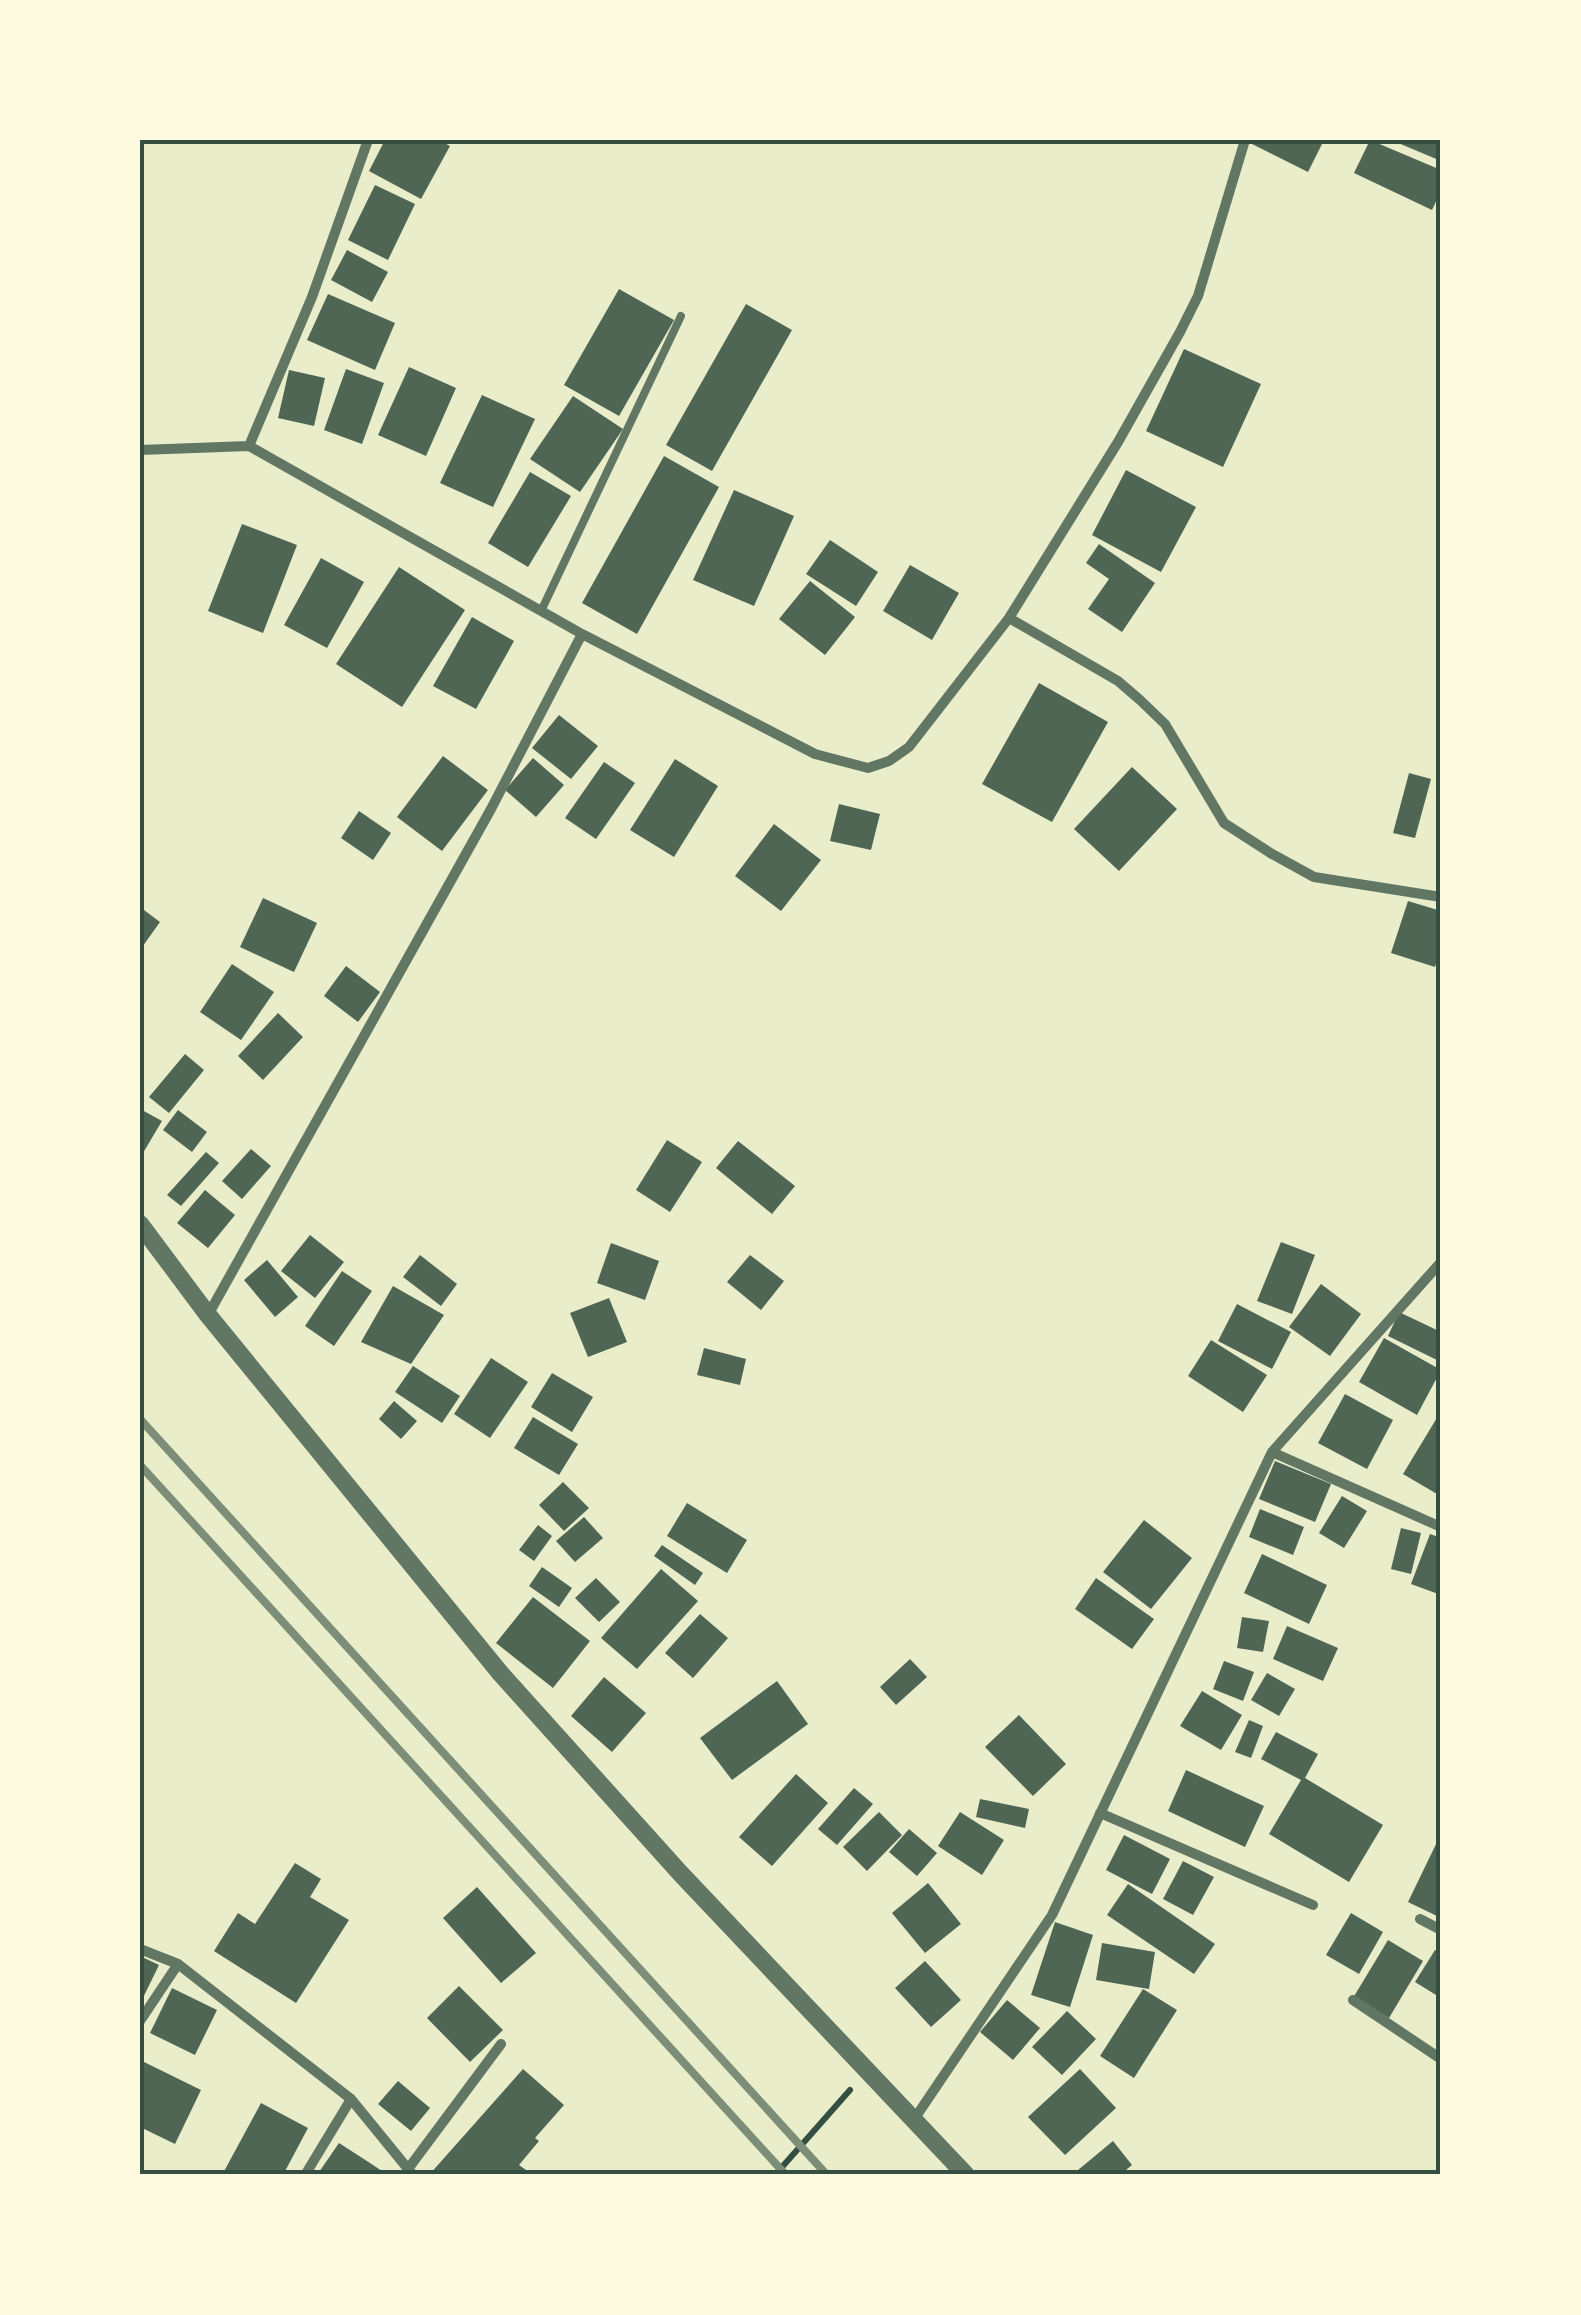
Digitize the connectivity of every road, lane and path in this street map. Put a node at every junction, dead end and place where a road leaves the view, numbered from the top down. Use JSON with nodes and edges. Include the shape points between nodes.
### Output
{"nodes":[{"id":1,"x":368,"y":140,"type":"edge"},
{"id":2,"x":1245,"y":140,"type":"edge"},
{"id":3,"x":681,"y":316,"type":"dead end"},
{"id":4,"x":249,"y":446,"type":"junction"},
{"id":5,"x":140,"y":450,"type":"edge"},
{"id":6,"x":542,"y":608,"type":"junction"},
{"id":7,"x":1009,"y":618,"type":"junction"},
{"id":8,"x":582,"y":634,"type":"junction"},
{"id":9,"x":1441,"y":896,"type":"edge"},
{"id":10,"x":140,"y":1224,"type":"edge"},
{"id":11,"x":1441,"y":1262,"type":"edge"},
{"id":12,"x":208,"y":1316,"type":"junction"},
{"id":13,"x":1272,"y":1452,"type":"junction"},
{"id":14,"x":1441,"y":1527,"type":"edge"},
{"id":15,"x":1100,"y":1813,"type":"junction"},
{"id":16,"x":1312,"y":1905,"type":"dead end"},
{"id":17,"x":1420,"y":1919,"type":"dead end"},
{"id":18,"x":1441,"y":1930,"type":"edge"},
{"id":19,"x":140,"y":1949,"type":"edge"},
{"id":20,"x":178,"y":1964,"type":"junction"},
{"id":21,"x":1353,"y":2000,"type":"dead end"},
{"id":22,"x":140,"y":2021,"type":"edge"},
{"id":23,"x":501,"y":2044,"type":"dead end"},
{"id":24,"x":1441,"y":2059,"type":"edge"},
{"id":25,"x":868,"y":2070,"type":"junction"},
{"id":26,"x":350,"y":2099,"type":"junction"},
{"id":27,"x":914,"y":2118,"type":"junction"},
{"id":28,"x":410,"y":2172,"type":"edge"},
{"id":29,"x":305,"y":2175,"type":"edge"},
{"id":30,"x":775,"y":2175,"type":"edge"},
{"id":31,"x":966,"y":2175,"type":"edge"}],
"edges":[{"from":1,"to":4,"type":"street"},
{"from":2,"to":7,"type":"street","via":[[1198,296]]},
{"from":3,"to":6,"type":"lane"},
{"from":4,"to":5,"type":"street"},
{"from":4,"to":6,"type":"street"},
{"from":6,"to":8,"type":"street"},
{"from":7,"to":8,"type":"street","via":[[909,747],[868,768],[773,734]]},
{"from":7,"to":9,"type":"street","via":[[1140,700],[1165,724],[1224,823],[1272,854],[1314,877]]},
{"from":8,"to":12,"type":"street","via":[[492,809]]},
{"from":10,"to":12,"type":"street"},
{"from":11,"to":13,"type":"street"},
{"from":12,"to":25,"type":"street","via":[[501,1674]]},
{"from":13,"to":14,"type":"street"},
{"from":13,"to":15,"type":"street"},
{"from":15,"to":16,"type":"street"},
{"from":15,"to":27,"type":"street","via":[[1052,1915]]},
{"from":17,"to":18,"type":"street"},
{"from":19,"to":20,"type":"street"},
{"from":20,"to":22,"type":"street"},
{"from":20,"to":26,"type":"street"},
{"from":21,"to":24,"type":"street"},
{"from":23,"to":28,"type":"street"},
{"from":25,"to":27,"type":"street"},
{"from":25,"to":30,"type":"path"},
{"from":26,"to":28,"type":"street"},
{"from":26,"to":29,"type":"street"},
{"from":27,"to":31,"type":"street"}]}
